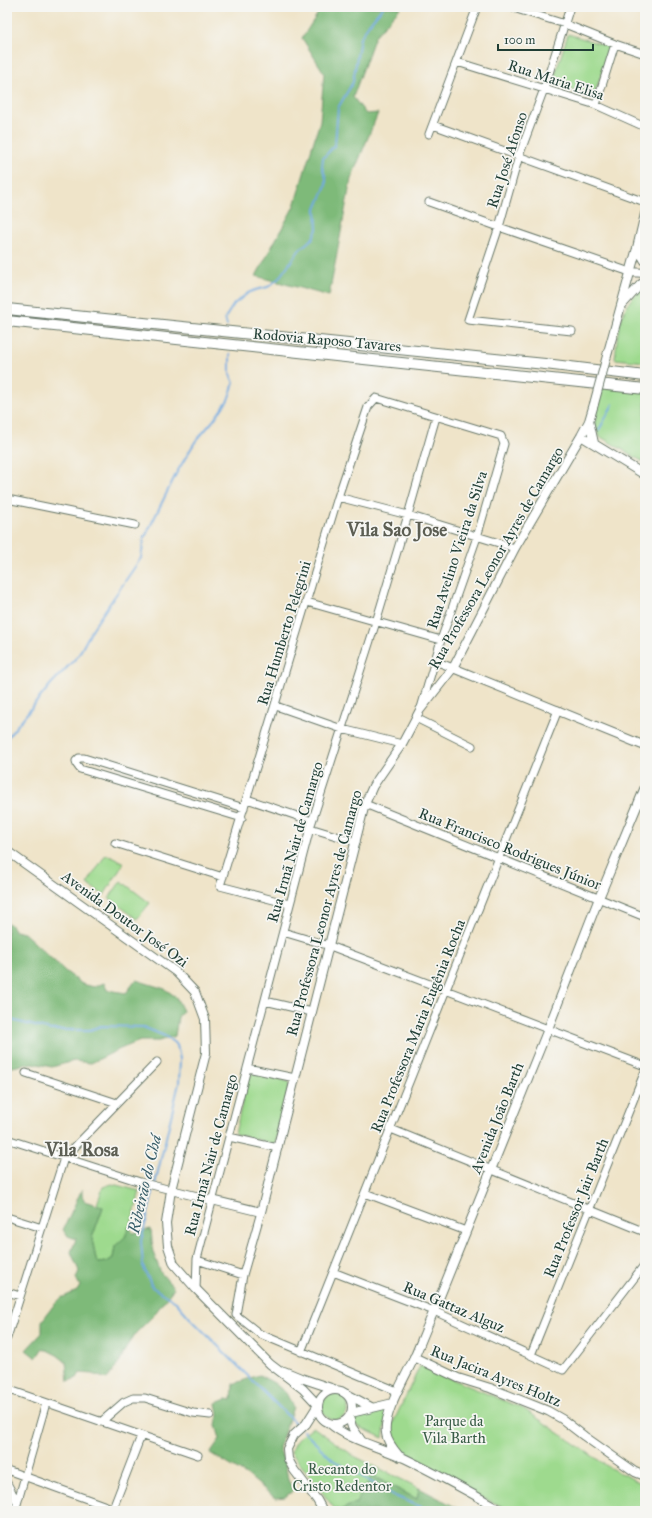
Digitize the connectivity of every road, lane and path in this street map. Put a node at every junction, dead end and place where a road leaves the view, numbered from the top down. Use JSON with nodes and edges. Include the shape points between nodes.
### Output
{"nodes":[{"id":1,"x":477,"y":7,"type":"edge"},
{"id":2,"x":510,"y":7,"type":"edge"},
{"id":3,"x":570,"y":7,"type":"edge"},
{"id":4,"x":564,"y":24,"type":"junction"},
{"id":5,"x":615,"y":44,"type":"junction"},
{"id":6,"x":645,"y":54,"type":"edge"},
{"id":7,"x":457,"y":62,"type":"junction"},
{"id":8,"x":544,"y":88,"type":"junction"},
{"id":9,"x":596,"y":105,"type":"junction"},
{"id":10,"x":433,"y":125,"type":"junction"},
{"id":11,"x":645,"y":127,"type":"edge"},
{"id":12,"x":429,"y":134,"type":"dead end"},
{"id":13,"x":519,"y":156,"type":"junction"},
{"id":14,"x":429,"y":202,"type":"dead end"},
{"id":15,"x":645,"y":202,"type":"edge"},
{"id":16,"x":644,"y":220,"type":"edge"},
{"id":17,"x":499,"y":228,"type":"junction"},
{"id":18,"x":638,"y":248,"type":"junction"},
{"id":19,"x":645,"y":261,"type":"edge"},
{"id":20,"x":630,"y":272,"type":"junction"},
{"id":21,"x":645,"y":273,"type":"edge"},
{"id":22,"x":645,"y":282,"type":"edge"},
{"id":23,"x":620,"y":308,"type":"junction"},
{"id":24,"x":7,"y":309,"type":"edge"},
{"id":25,"x":7,"y":321,"type":"edge"},
{"id":26,"x":572,"y":331,"type":"dead end"},
{"id":27,"x":645,"y":376,"type":"edge"},
{"id":28,"x":645,"y":389,"type":"edge"},
{"id":29,"x":436,"y":417,"type":"junction"},
{"id":30,"x":589,"y":421,"type":"junction"},
{"id":31,"x":581,"y":436,"type":"junction"},
{"id":32,"x":594,"y":444,"type":"junction"},
{"id":33,"x":574,"y":448,"type":"junction"},
{"id":34,"x":645,"y":475,"type":"edge"},
{"id":35,"x":338,"y":497,"type":"junction"},
{"id":36,"x":7,"y":499,"type":"edge"},
{"id":37,"x":408,"y":515,"type":"junction"},
{"id":38,"x":135,"y":525,"type":"dead end"},
{"id":39,"x":477,"y":537,"type":"junction"},
{"id":40,"x":515,"y":548,"type":"junction"},
{"id":41,"x":307,"y":602,"type":"junction"},
{"id":42,"x":376,"y":622,"type":"junction"},
{"id":43,"x":441,"y":640,"type":"junction"},
{"id":44,"x":435,"y":661,"type":"junction"},
{"id":45,"x":453,"y":668,"type":"junction"},
{"id":46,"x":276,"y":706,"type":"junction"},
{"id":47,"x":420,"y":710,"type":"junction"},
{"id":48,"x":558,"y":710,"type":"junction"},
{"id":49,"x":416,"y":718,"type":"junction"},
{"id":50,"x":342,"y":729,"type":"junction"},
{"id":51,"x":402,"y":744,"type":"junction"},
{"id":52,"x":472,"y":746,"type":"dead end"},
{"id":53,"x":645,"y":746,"type":"edge"},
{"id":54,"x":133,"y":774,"type":"junction"},
{"id":55,"x":130,"y":783,"type":"junction"},
{"id":56,"x":645,"y":786,"type":"edge"},
{"id":57,"x":187,"y":790,"type":"junction"},
{"id":58,"x":247,"y":799,"type":"junction"},
{"id":59,"x":184,"y":800,"type":"junction"},
{"id":60,"x":365,"y":804,"type":"junction"},
{"id":61,"x":244,"y":808,"type":"junction"},
{"id":62,"x":242,"y":818,"type":"junction"},
{"id":63,"x":311,"y":824,"type":"junction"},
{"id":64,"x":356,"y":842,"type":"junction"},
{"id":65,"x":115,"y":843,"type":"dead end"},
{"id":66,"x":7,"y":851,"type":"edge"},
{"id":67,"x":499,"y":858,"type":"junction"},
{"id":68,"x":223,"y":878,"type":"junction"},
{"id":69,"x":599,"y":898,"type":"junction"},
{"id":70,"x":289,"y":904,"type":"junction"},
{"id":71,"x":645,"y":917,"type":"edge"},
{"id":72,"x":282,"y":932,"type":"junction"},
{"id":73,"x":330,"y":946,"type":"junction"},
{"id":74,"x":446,"y":990,"type":"junction"},
{"id":75,"x":265,"y":1000,"type":"junction"},
{"id":76,"x":312,"y":1012,"type":"junction"},
{"id":77,"x":548,"y":1029,"type":"junction"},
{"id":78,"x":158,"y":1062,"type":"dead end"},
{"id":79,"x":645,"y":1066,"type":"edge"},
{"id":80,"x":247,"y":1068,"type":"junction"},
{"id":81,"x":645,"y":1071,"type":"edge"},
{"id":82,"x":26,"y":1073,"type":"dead end"},
{"id":83,"x":295,"y":1078,"type":"junction"},
{"id":84,"x":117,"y":1103,"type":"junction"},
{"id":85,"x":391,"y":1129,"type":"junction"},
{"id":86,"x":229,"y":1136,"type":"junction"},
{"id":87,"x":7,"y":1139,"type":"edge"},
{"id":88,"x":278,"y":1148,"type":"junction"},
{"id":89,"x":64,"y":1158,"type":"junction"},
{"id":90,"x":491,"y":1170,"type":"junction"},
{"id":91,"x":171,"y":1190,"type":"junction"},
{"id":92,"x":365,"y":1193,"type":"junction"},
{"id":93,"x":212,"y":1201,"type":"junction"},
{"id":94,"x":590,"y":1210,"type":"junction"},
{"id":95,"x":261,"y":1212,"type":"junction"},
{"id":96,"x":7,"y":1217,"type":"edge"},
{"id":97,"x":42,"y":1228,"type":"junction"},
{"id":98,"x":466,"y":1231,"type":"junction"},
{"id":99,"x":645,"y":1232,"type":"edge"},
{"id":100,"x":197,"y":1260,"type":"junction"},
{"id":101,"x":645,"y":1264,"type":"edge"},
{"id":102,"x":212,"y":1265,"type":"junction"},
{"id":103,"x":333,"y":1272,"type":"junction"},
{"id":104,"x":243,"y":1275,"type":"junction"},
{"id":105,"x":197,"y":1279,"type":"junction"},
{"id":106,"x":196,"y":1289,"type":"junction"},
{"id":107,"x":7,"y":1292,"type":"edge"},
{"id":108,"x":20,"y":1296,"type":"junction"},
{"id":109,"x":434,"y":1311,"type":"junction"},
{"id":110,"x":7,"y":1338,"type":"edge"},
{"id":111,"x":302,"y":1352,"type":"junction"},
{"id":112,"x":531,"y":1355,"type":"junction"},
{"id":113,"x":414,"y":1357,"type":"junction"},
{"id":114,"x":270,"y":1364,"type":"junction"},
{"id":115,"x":7,"y":1389,"type":"edge"},
{"id":116,"x":334,"y":1390,"type":"junction"},
{"id":117,"x":397,"y":1390,"type":"junction"},
{"id":118,"x":346,"y":1394,"type":"junction"},
{"id":119,"x":46,"y":1402,"type":"junction"},
{"id":120,"x":393,"y":1403,"type":"junction"},
{"id":121,"x":318,"y":1405,"type":"junction"},
{"id":122,"x":371,"y":1408,"type":"junction"},
{"id":123,"x":210,"y":1415,"type":"dead end"},
{"id":124,"x":350,"y":1415,"type":"junction"},
{"id":125,"x":327,"y":1421,"type":"junction"},
{"id":126,"x":101,"y":1422,"type":"junction"},
{"id":127,"x":306,"y":1424,"type":"junction"},
{"id":128,"x":141,"y":1436,"type":"junction"},
{"id":129,"x":363,"y":1442,"type":"junction"},
{"id":130,"x":198,"y":1455,"type":"dead end"},
{"id":131,"x":400,"y":1457,"type":"junction"},
{"id":132,"x":7,"y":1470,"type":"edge"},
{"id":133,"x":25,"y":1476,"type":"junction"},
{"id":134,"x":645,"y":1476,"type":"edge"},
{"id":135,"x":7,"y":1483,"type":"edge"},
{"id":136,"x":17,"y":1502,"type":"junction"},
{"id":137,"x":115,"y":1510,"type":"edge"},
{"id":138,"x":15,"y":1511,"type":"edge"},
{"id":139,"x":323,"y":1511,"type":"edge"},
{"id":140,"x":503,"y":1511,"type":"edge"}],
"edges":[{"from":1,"to":7,"type":"street"},
{"from":2,"to":4,"type":"street"},
{"from":3,"to":4,"type":"street","name":"Rua José Afonso"},
{"from":4,"to":5,"type":"street"},
{"from":4,"to":8,"type":"street","name":"Rua José Afonso"},
{"from":5,"to":6,"type":"street"},
{"from":5,"to":9,"type":"street"},
{"from":7,"to":8,"type":"street","name":"Rua Maria Elisa"},
{"from":7,"to":10,"type":"street"},
{"from":8,"to":9,"type":"street","name":"Rua Maria Elisa"},
{"from":8,"to":13,"type":"street","name":"Rua José Afonso"},
{"from":9,"to":11,"type":"street","name":"Rua Maria Elisa"},
{"from":10,"to":12,"type":"street"},
{"from":10,"to":13,"type":"street"},
{"from":13,"to":15,"type":"street"},
{"from":13,"to":17,"type":"street","name":"Rua José Afonso"},
{"from":14,"to":17,"type":"street"},
{"from":16,"to":18,"type":"main road","name":"Rua Professora Leonor Ayres de Camargo"},
{"from":17,"to":20,"type":"street"},
{"from":17,"to":26,"type":"street","name":"Rua José Afonso","via":[[468,320]]},
{"from":18,"to":19,"type":"main road"},
{"from":18,"to":20,"type":"main road","name":"Rua Professora Leonor Ayres de Camargo"},
{"from":20,"to":21,"type":"main road"},
{"from":20,"to":23,"type":"main road","name":"Rua Professora Leonor Ayres de Camargo"},
{"from":22,"to":23,"type":"main road"},
{"from":23,"to":30,"type":"main road","name":"Rua Professora Leonor Ayres de Camargo","bridge":true},
{"from":24,"to":27,"type":"highway","name":"Rodovia Raposo Tavares"},
{"from":25,"to":28,"type":"highway","name":"Rodovia Raposo Tavares"},
{"from":29,"to":35,"type":"street","name":"Rua Humberto Pelegrini","via":[[376,398],[368,407]]},
{"from":29,"to":37,"type":"street","name":"Rua Irmã Nair de Camargo"},
{"from":29,"to":39,"type":"street","name":"Rua Avelino Vieira da Silva","via":[[501,436],[504,444]]},
{"from":30,"to":31,"type":"main road","name":"Rua Professora Leonor Ayres de Camargo"},
{"from":30,"to":32,"type":"main road"},
{"from":31,"to":32,"type":"main road"},
{"from":31,"to":33,"type":"main road","name":"Rua Professora Leonor Ayres de Camargo"},
{"from":32,"to":33,"type":"main road","via":[[583,444]]},
{"from":32,"to":34,"type":"main road"},
{"from":33,"to":40,"type":"main road","name":"Rua Professora Leonor Ayres de Camargo"},
{"from":35,"to":37,"type":"street"},
{"from":35,"to":41,"type":"street","name":"Rua Humberto Pelegrini"},
{"from":36,"to":38,"type":"street"},
{"from":37,"to":39,"type":"street"},
{"from":37,"to":42,"type":"street","name":"Rua Irmã Nair de Camargo"},
{"from":39,"to":40,"type":"street"},
{"from":39,"to":43,"type":"street","name":"Rua Avelino Vieira da Silva"},
{"from":40,"to":45,"type":"main road","name":"Rua Professora Leonor Ayres de Camargo"},
{"from":41,"to":42,"type":"street"},
{"from":41,"to":46,"type":"street","name":"Rua Humberto Pelegrini"},
{"from":42,"to":43,"type":"street"},
{"from":42,"to":50,"type":"street","name":"Rua Irmã Nair de Camargo"},
{"from":43,"to":44,"type":"street","name":"Rua Avelino Vieira da Silva"},
{"from":44,"to":45,"type":"street"},
{"from":44,"to":47,"type":"street","name":"Rua Avelino Vieira da Silva"},
{"from":45,"to":47,"type":"main road","name":"Rua Professora Leonor Ayres de Camargo"},
{"from":45,"to":48,"type":"main road"},
{"from":46,"to":50,"type":"street"},
{"from":46,"to":58,"type":"street","name":"Rua Humberto Pelegrini"},
{"from":47,"to":49,"type":"main road","name":"Rua Professora Leonor Ayres de Camargo"},
{"from":48,"to":53,"type":"main road"},
{"from":48,"to":67,"type":"street","name":"Rua Professora Maria Eugênia Rocha"},
{"from":49,"to":51,"type":"main road","name":"Rua Professora Leonor Ayres de Camargo"},
{"from":49,"to":52,"type":"street"},
{"from":50,"to":51,"type":"street"},
{"from":50,"to":63,"type":"street","name":"Rua Irmã Nair de Camargo"},
{"from":51,"to":60,"type":"main road","name":"Rua Professora Leonor Ayres de Camargo","via":[[373,786]]},
{"from":54,"to":55,"type":"street"},
{"from":54,"to":55,"type":"street","via":[[84,758],[76,761],[80,769]]},
{"from":54,"to":57,"type":"street"},
{"from":55,"to":59,"type":"street"},
{"from":56,"to":69,"type":"main road","name":"Avenida João Barth"},
{"from":57,"to":59,"type":"street"},
{"from":57,"to":61,"type":"street"},
{"from":58,"to":61,"type":"street","name":"Rua Humberto Pelegrini"},
{"from":58,"to":63,"type":"street"},
{"from":59,"to":62,"type":"street"},
{"from":60,"to":64,"type":"main road","name":"Rua Professora Leonor Ayres de Camargo"},
{"from":60,"to":67,"type":"street","name":"Rua Francisco Rodrigues Júnior"},
{"from":61,"to":62,"type":"street","name":"Rua Humberto Pelegrini"},
{"from":62,"to":68,"type":"street","name":"Rua Humberto Pelegrini"},
{"from":63,"to":64,"type":"street"},
{"from":63,"to":70,"type":"street","name":"Rua Irmã Nair de Camargo"},
{"from":64,"to":73,"type":"main road","name":"Rua Professora Leonor Ayres de Camargo"},
{"from":65,"to":68,"type":"street"},
{"from":66,"to":91,"type":"main road","name":"Avenida Doutor José Ozi","via":[[153,954],[176,972],[195,992],[205,1019],[206,1053]]},
{"from":67,"to":69,"type":"street","name":"Rua Francisco Rodrigues Júnior"},
{"from":67,"to":74,"type":"street","name":"Rua Professora Maria Eugênia Rocha"},
{"from":68,"to":70,"type":"street","via":[[220,886]]},
{"from":69,"to":71,"type":"street","name":"Rua Francisco Rodrigues Júnior"},
{"from":69,"to":77,"type":"main road","name":"Avenida João Barth"},
{"from":70,"to":72,"type":"street","name":"Rua Irmã Nair de Camargo"},
{"from":72,"to":73,"type":"street"},
{"from":72,"to":75,"type":"street","name":"Rua Irmã Nair de Camargo"},
{"from":73,"to":74,"type":"street"},
{"from":73,"to":76,"type":"main road","name":"Rua Professora Leonor Ayres de Camargo"},
{"from":74,"to":77,"type":"street"},
{"from":74,"to":85,"type":"street","name":"Rua Professora Maria Eugênia Rocha"},
{"from":75,"to":76,"type":"street"},
{"from":75,"to":80,"type":"street","name":"Rua Irmã Nair de Camargo"},
{"from":76,"to":83,"type":"main road","name":"Rua Professora Leonor Ayres de Camargo"},
{"from":77,"to":79,"type":"street"},
{"from":77,"to":90,"type":"main road","name":"Avenida João Barth"},
{"from":78,"to":84,"type":"street"},
{"from":80,"to":83,"type":"street"},
{"from":80,"to":86,"type":"street","name":"Rua Irmã Nair de Camargo"},
{"from":81,"to":94,"type":"street","name":"Rua Professor Jair Barth"},
{"from":82,"to":84,"type":"street"},
{"from":83,"to":88,"type":"main road","name":"Rua Professora Leonor Ayres de Camargo"},
{"from":84,"to":89,"type":"street"},
{"from":85,"to":90,"type":"street"},
{"from":85,"to":92,"type":"street","name":"Rua Professora Maria Eugênia Rocha"},
{"from":86,"to":88,"type":"street"},
{"from":86,"to":93,"type":"street","name":"Rua Irmã Nair de Camargo"},
{"from":87,"to":89,"type":"street"},
{"from":88,"to":95,"type":"main road","name":"Rua Professora Leonor Ayres de Camargo"},
{"from":89,"to":91,"type":"street"},
{"from":89,"to":97,"type":"street"},
{"from":90,"to":94,"type":"street"},
{"from":90,"to":98,"type":"main road","name":"Avenida João Barth"},
{"from":91,"to":93,"type":"main road"},
{"from":91,"to":106,"type":"main road","name":"Avenida Doutor José Ozi","via":[[166,1223],[168,1246],[174,1264]]},
{"from":92,"to":98,"type":"street"},
{"from":92,"to":103,"type":"street","name":"Rua Professora Maria Eugênia Rocha"},
{"from":93,"to":95,"type":"main road"},
{"from":93,"to":100,"type":"street","name":"Rua Irmã Nair de Camargo"},
{"from":94,"to":99,"type":"street"},
{"from":94,"to":112,"type":"street","name":"Rua Professor Jair Barth"},
{"from":95,"to":104,"type":"street","name":"Rua Professora Leonor Ayres de Camargo"},
{"from":96,"to":97,"type":"street"},
{"from":97,"to":108,"type":"street"},
{"from":98,"to":109,"type":"main road","name":"Avenida João Barth"},
{"from":100,"to":102,"type":"street"},
{"from":100,"to":105,"type":"street","name":"Rua Irmã Nair de Camargo"},
{"from":101,"to":112,"type":"street","name":"Rua Gattaz Alguz","via":[[563,1370]]},
{"from":102,"to":104,"type":"street"},
{"from":102,"to":105,"type":"street"},
{"from":103,"to":109,"type":"street","name":"Rua Gattaz Alguz"},
{"from":103,"to":111,"type":"street","name":"Rua Professora Maria Eugênia Rocha"},
{"from":104,"to":111,"type":"street","name":"Rua Professora Leonor Ayres de Camargo","via":[[236,1315],[260,1334]]},
{"from":105,"to":106,"type":"street","name":"Rua Irmã Nair de Camargo"},
{"from":106,"to":114,"type":"main road","name":"Avenida Doutor José Ozi"},
{"from":107,"to":108,"type":"street"},
{"from":108,"to":110,"type":"street"},
{"from":109,"to":112,"type":"street","name":"Rua Gattaz Alguz"},
{"from":109,"to":113,"type":"main road","name":"Avenida João Barth"},
{"from":111,"to":117,"type":"street"},
{"from":113,"to":117,"type":"main road","name":"Avenida João Barth"},
{"from":113,"to":134,"type":"main road","name":"Rua Jacira Ayres Holtz","via":[[458,1378],[548,1411]]},
{"from":114,"to":116,"type":"main road","name":"Avenida Doutor José Ozi"},
{"from":114,"to":121,"type":"main road","name":"Avenida Doutor José Ozi","via":[[303,1389]]},
{"from":115,"to":119,"type":"street"},
{"from":116,"to":118,"type":"main road"},
{"from":116,"to":121,"type":"main road","via":[[323,1395]]},
{"from":117,"to":120,"type":"main road","name":"Avenida João Barth"},
{"from":118,"to":122,"type":"main road"},
{"from":118,"to":124,"type":"main road","via":[[353,1404]]},
{"from":119,"to":126,"type":"street"},
{"from":119,"to":133,"type":"street"},
{"from":120,"to":122,"type":"main road"},
{"from":120,"to":131,"type":"main road","name":"Avenida João Barth","via":[[385,1432]]},
{"from":121,"to":125,"type":"main road","via":[[319,1411]]},
{"from":121,"to":127,"type":"main road"},
{"from":122,"to":124,"type":"main road"},
{"from":123,"to":126,"type":"street","via":[[193,1413],[145,1398],[133,1398],[124,1402]]},
{"from":124,"to":125,"type":"main road","via":[[337,1424]]},
{"from":124,"to":129,"type":"main road","via":[[352,1427]]},
{"from":125,"to":127,"type":"main road"},
{"from":125,"to":129,"type":"main road","via":[[335,1428]]},
{"from":126,"to":128,"type":"street"},
{"from":127,"to":139,"type":"main road","via":[[294,1435],[287,1449],[288,1459]]},
{"from":128,"to":130,"type":"street"},
{"from":128,"to":137,"type":"street"},
{"from":129,"to":131,"type":"main road"},
{"from":131,"to":140,"type":"main road"},
{"from":132,"to":133,"type":"street"},
{"from":133,"to":136,"type":"street"},
{"from":133,"to":137,"type":"street"},
{"from":135,"to":136,"type":"street"},
{"from":136,"to":138,"type":"street"}]}
